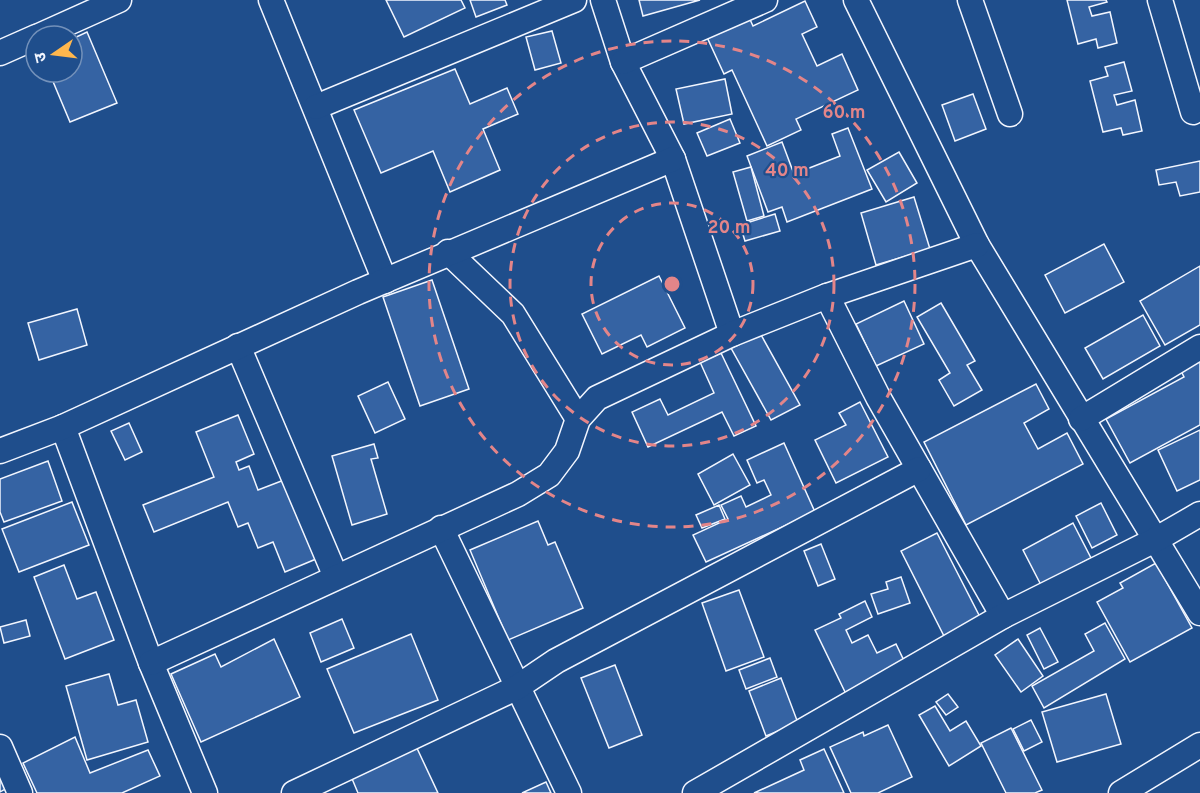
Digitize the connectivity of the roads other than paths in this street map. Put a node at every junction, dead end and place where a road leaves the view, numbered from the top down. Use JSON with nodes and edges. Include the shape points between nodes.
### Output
{"nodes":[{"id":1,"x":119,"y":0,"type":"edge"},
{"id":2,"x":272,"y":0,"type":"edge"},
{"id":3,"x":574,"y":0,"type":"edge"},
{"id":4,"x":603,"y":0,"type":"edge"},
{"id":5,"x":765,"y":0,"type":"edge"},
{"id":6,"x":856,"y":0,"type":"edge"},
{"id":7,"x":970,"y":0,"type":"edge"},
{"id":8,"x":1160,"y":0,"type":"edge"},
{"id":9,"x":66,"y":24,"type":"edge"},
{"id":10,"x":24,"y":43,"type":"edge"},
{"id":11,"x":0,"y":53,"type":"edge"},
{"id":12,"x":623,"y":62,"type":"junction"},
{"id":13,"x":316,"y":107,"type":"junction"},
{"id":14,"x":1193,"y":112,"type":"dead end"},
{"id":15,"x":1011,"y":114,"type":"dead end"},
{"id":16,"x":673,"y":159,"type":"junction"},
{"id":17,"x":976,"y":245,"type":"junction"},
{"id":18,"x":448,"y":252,"type":"junction"},
{"id":19,"x":385,"y":281,"type":"junction"},
{"id":20,"x":827,"y":296,"type":"junction"},
{"id":21,"x":732,"y":334,"type":"junction"},
{"id":22,"x":238,"y":346,"type":"junction"},
{"id":23,"x":1200,"y":347,"type":"edge"},
{"id":24,"x":578,"y":419,"type":"junction"},
{"id":25,"x":1081,"y":419,"type":"junction"},
{"id":26,"x":63,"y":427,"type":"junction"},
{"id":27,"x":0,"y":451,"type":"edge"},
{"id":28,"x":919,"y":469,"type":"junction"},
{"id":29,"x":1200,"y":514,"type":"edge"},
{"id":30,"x":441,"y":528,"type":"junction"},
{"id":31,"x":1155,"y":540,"type":"junction"},
{"id":32,"x":336,"y":577,"type":"junction"},
{"id":33,"x":1200,"y":613,"type":"edge"},
{"id":34,"x":1003,"y":616,"type":"junction"},
{"id":35,"x":151,"y":663,"type":"junction"},
{"id":36,"x":516,"y":688,"type":"junction"},
{"id":37,"x":1200,"y":745,"type":"edge"},
{"id":38,"x":0,"y":747,"type":"edge"},
{"id":39,"x":20,"y":793,"type":"edge"},
{"id":40,"x":205,"y":793,"type":"edge"},
{"id":41,"x":294,"y":793,"type":"edge"},
{"id":42,"x":569,"y":793,"type":"edge"},
{"id":43,"x":695,"y":793,"type":"edge"},
{"id":44,"x":1121,"y":793,"type":"edge"}],
"edges":[{"from":1,"to":9,"type":"street"},
{"from":2,"to":13,"type":"street"},
{"from":3,"to":13,"type":"street"},
{"from":4,"to":12,"type":"street"},
{"from":5,"to":12,"type":"street"},
{"from":6,"to":17,"type":"street"},
{"from":7,"to":15,"type":"street"},
{"from":8,"to":14,"type":"street"},
{"from":10,"to":11,"type":"street"},
{"from":12,"to":16,"type":"street"},
{"from":13,"to":19,"type":"street"},
{"from":16,"to":18,"type":"street"},
{"from":16,"to":21,"type":"street"},
{"from":17,"to":20,"type":"street"},
{"from":17,"to":25,"type":"street"},
{"from":18,"to":19,"type":"street"},
{"from":18,"to":24,"type":"street","via":[[513,314]]},
{"from":19,"to":22,"type":"street"},
{"from":20,"to":21,"type":"street"},
{"from":20,"to":28,"type":"street"},
{"from":21,"to":24,"type":"street","via":[[597,398]]},
{"from":22,"to":26,"type":"street"},
{"from":22,"to":32,"type":"street"},
{"from":23,"to":25,"type":"street"},
{"from":24,"to":30,"type":"street","via":[[567,451],[549,475],[518,494]]},
{"from":25,"to":31,"type":"street"},
{"from":26,"to":27,"type":"street"},
{"from":26,"to":35,"type":"street"},
{"from":28,"to":34,"type":"street"},
{"from":28,"to":36,"type":"street","via":[[556,661]]},
{"from":29,"to":31,"type":"street"},
{"from":30,"to":32,"type":"street"},
{"from":30,"to":36,"type":"street"},
{"from":31,"to":33,"type":"street"},
{"from":31,"to":34,"type":"street"},
{"from":32,"to":35,"type":"street"},
{"from":34,"to":43,"type":"street"},
{"from":35,"to":40,"type":"street"},
{"from":36,"to":41,"type":"street"},
{"from":36,"to":42,"type":"street"},
{"from":37,"to":44,"type":"street"},
{"from":38,"to":39,"type":"street"}]}
